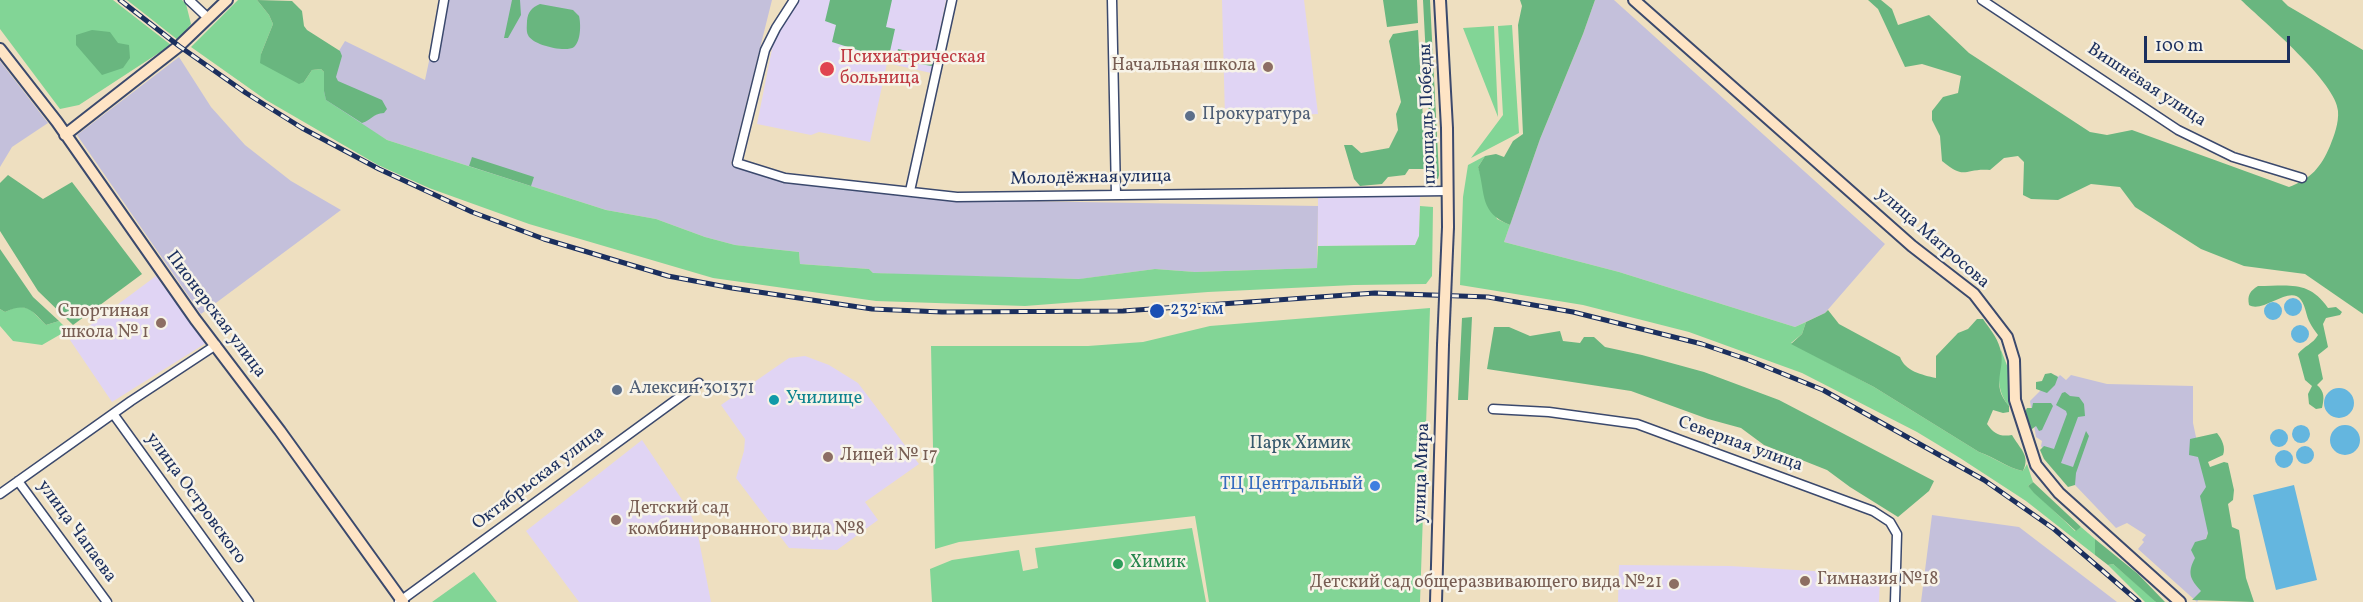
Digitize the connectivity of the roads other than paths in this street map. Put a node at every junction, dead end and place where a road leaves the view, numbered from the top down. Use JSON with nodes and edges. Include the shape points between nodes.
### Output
{"nodes":[{"id":1,"x":189,"y":0,"type":"edge"},
{"id":2,"x":227,"y":0,"type":"edge"},
{"id":3,"x":444,"y":0,"type":"edge"},
{"id":4,"x":794,"y":0,"type":"edge"},
{"id":5,"x":952,"y":0,"type":"edge"},
{"id":6,"x":1112,"y":0,"type":"edge"},
{"id":7,"x":1440,"y":0,"type":"edge"},
{"id":8,"x":1634,"y":0,"type":"edge"},
{"id":9,"x":1982,"y":0,"type":"edge"},
{"id":10,"x":207,"y":17,"type":"junction"},
{"id":11,"x":0,"y":49,"type":"edge"},
{"id":12,"x":434,"y":57,"type":"dead end"},
{"id":13,"x":65,"y":135,"type":"junction"},
{"id":14,"x":2302,"y":178,"type":"dead end"},
{"id":15,"x":910,"y":191,"type":"junction"},
{"id":16,"x":1448,"y":191,"type":"junction"},
{"id":17,"x":1116,"y":195,"type":"junction"},
{"id":18,"x":216,"y":345,"type":"junction"},
{"id":19,"x":1443,"y":345,"type":"joint"},
{"id":20,"x":699,"y":383,"type":"dead end"},
{"id":21,"x":1493,"y":409,"type":"dead end"},
{"id":22,"x":114,"y":415,"type":"junction"},
{"id":23,"x":18,"y":481,"type":"junction"},
{"id":24,"x":0,"y":495,"type":"edge"},
{"id":25,"x":401,"y":601,"type":"edge"},
{"id":26,"x":107,"y":602,"type":"edge"},
{"id":27,"x":249,"y":602,"type":"edge"},
{"id":28,"x":1436,"y":602,"type":"edge"},
{"id":29,"x":1895,"y":602,"type":"edge"},
{"id":30,"x":2180,"y":602,"type":"edge"}],
"edges":[{"from":1,"to":10,"type":"street"},
{"from":2,"to":10,"type":"street"},
{"from":3,"to":12,"type":"street"},
{"from":4,"to":15,"type":"street","name":"Молодёжная улица","via":[[765,50],[737,163],[785,178]]},
{"from":5,"to":15,"type":"street"},
{"from":6,"to":17,"type":"street"},
{"from":7,"to":16,"type":"street","name":"площадь Победы"},
{"from":8,"to":30,"type":"street","name":"улица Матросова","via":[[1912,246],[1974,294],[2007,337],[2014,360],[2015,400],[2036,465],[2059,494]]},
{"from":9,"to":14,"type":"street","name":"Вишнёвая улица","via":[[2178,130],[2233,157]]},
{"from":10,"to":13,"type":"street","via":[[179,46]]},
{"from":11,"to":13,"type":"street","name":"Пионерская улица"},
{"from":13,"to":18,"type":"street","name":"Пионерская улица"},
{"from":15,"to":17,"type":"street","name":"Молодёжная улица","via":[[957,197]]},
{"from":16,"to":17,"type":"street","name":"Молодёжная улица"},
{"from":16,"to":19,"type":"street","name":"площадь Победы","bridge":true},
{"from":18,"to":22,"type":"street"},
{"from":18,"to":25,"type":"street","name":"Пионерская улица"},
{"from":19,"to":28,"type":"street","name":"улица Мира"},
{"from":20,"to":25,"type":"street","name":"Октябрьская улица"},
{"from":21,"to":29,"type":"street","name":"Северная улица","via":[[1637,424],[1873,511],[1890,522],[1897,534]]},
{"from":22,"to":23,"type":"street"},
{"from":22,"to":27,"type":"street","name":"улица Островского"},
{"from":23,"to":24,"type":"street"},
{"from":23,"to":26,"type":"street","name":"улица Чапаева"}]}
